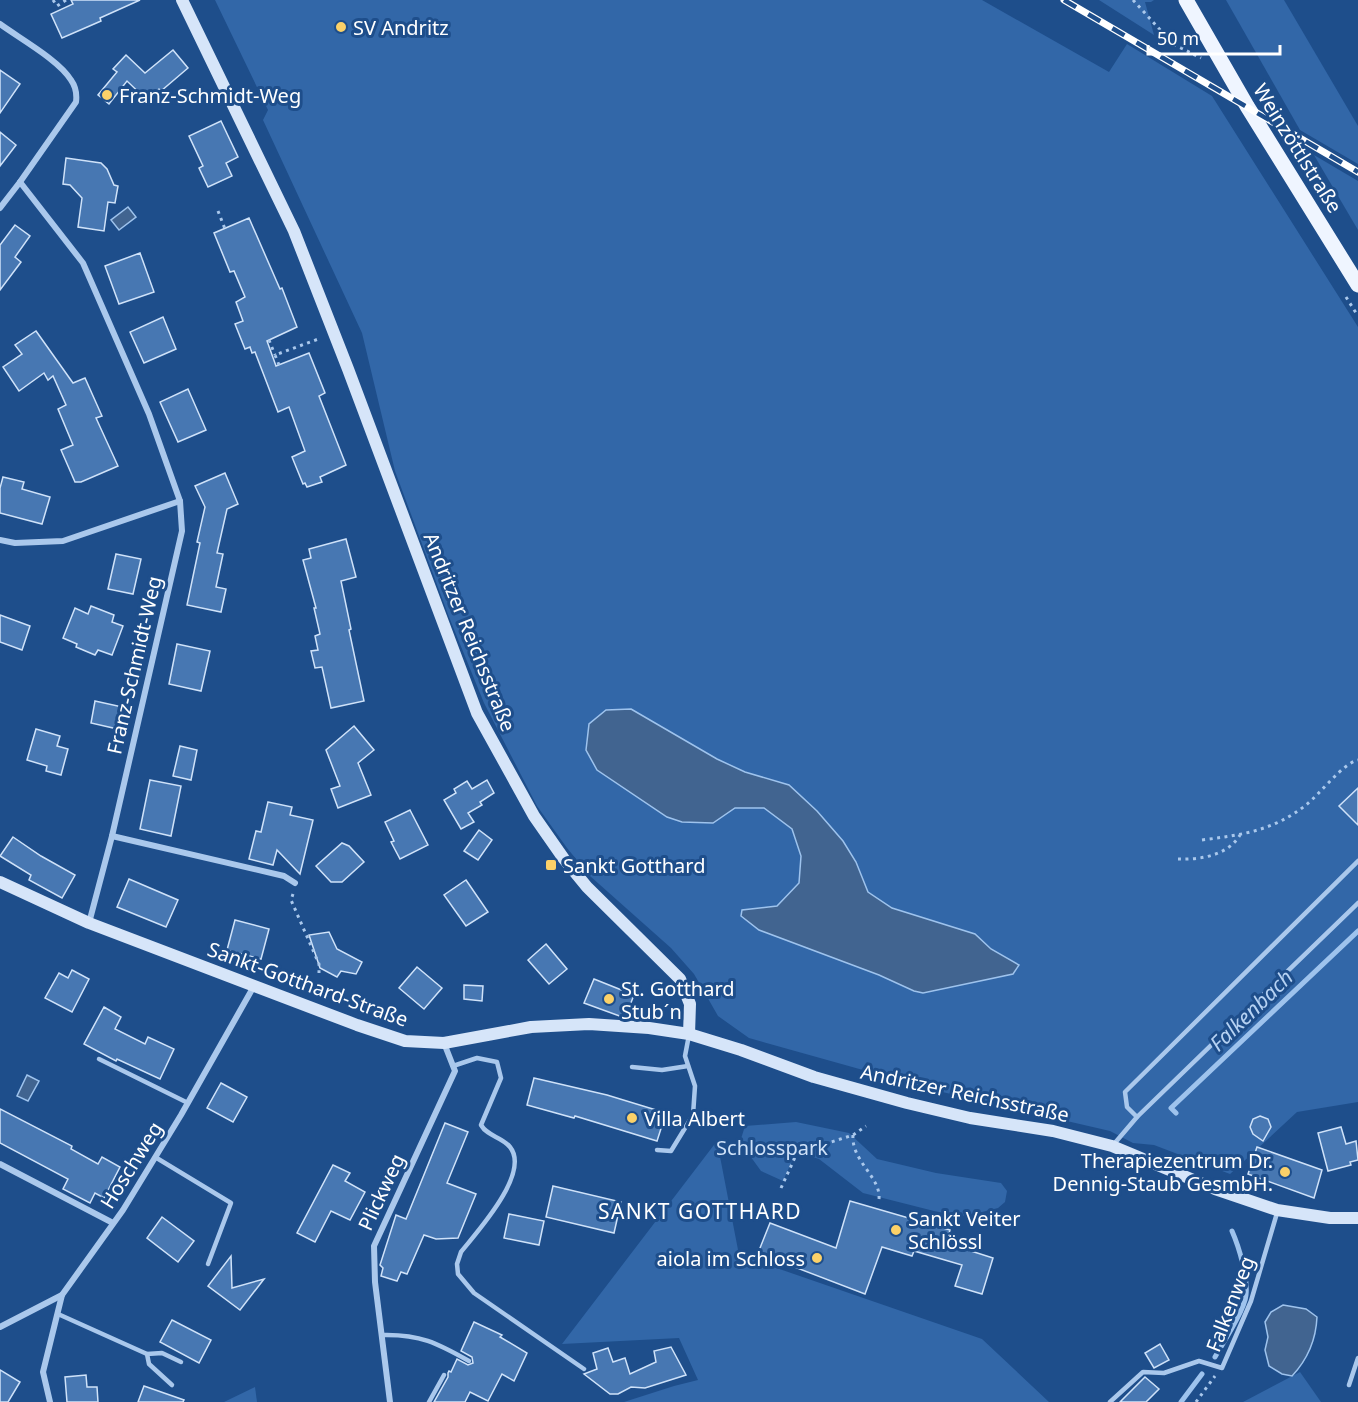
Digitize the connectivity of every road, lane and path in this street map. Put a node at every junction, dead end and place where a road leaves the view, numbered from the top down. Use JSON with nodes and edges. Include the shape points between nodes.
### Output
{"nodes":[{"id":1,"x":53,"y":0,"type":"edge"},
{"id":2,"x":66,"y":0,"type":"edge"},
{"id":3,"x":182,"y":0,"type":"edge"},
{"id":4,"x":1133,"y":0,"type":"edge"},
{"id":5,"x":1186,"y":0,"type":"edge"},
{"id":6,"x":0,"y":24,"type":"edge"},
{"id":7,"x":1201,"y":58,"type":"dead end"},
{"id":8,"x":20,"y":182,"type":"junction"},
{"id":9,"x":0,"y":208,"type":"edge"},
{"id":10,"x":218,"y":211,"type":"dead end"},
{"id":11,"x":225,"y":229,"type":"dead end"},
{"id":12,"x":1358,"y":285,"type":"edge"},
{"id":13,"x":334,"y":333,"type":"junction"},
{"id":14,"x":269,"y":340,"type":"dead end"},
{"id":15,"x":275,"y":355,"type":"junction"},
{"id":16,"x":279,"y":365,"type":"dead end"},
{"id":17,"x":180,"y":501,"type":"junction"},
{"id":18,"x":0,"y":540,"type":"edge"},
{"id":19,"x":1358,"y":760,"type":"edge"},
{"id":20,"x":1240,"y":835,"type":"junction"},
{"id":21,"x":112,"y":836,"type":"junction"},
{"id":22,"x":1202,"y":840,"type":"dead end"},
{"id":23,"x":1178,"y":859,"type":"dead end"},
{"id":24,"x":1358,"y":861,"type":"edge"},
{"id":25,"x":0,"y":882,"type":"edge"},
{"id":26,"x":295,"y":883,"type":"joint"},
{"id":27,"x":1358,"y":903,"type":"edge"},
{"id":28,"x":89,"y":922,"type":"junction"},
{"id":29,"x":319,"y":973,"type":"dead end"},
{"id":30,"x":254,"y":986,"type":"junction"},
{"id":31,"x":689,"y":1034,"type":"junction"},
{"id":32,"x":444,"y":1043,"type":"junction"},
{"id":33,"x":99,"y":1059,"type":"dead end"},
{"id":34,"x":453,"y":1066,"type":"junction"},
{"id":35,"x":688,"y":1066,"type":"junction"},
{"id":36,"x":632,"y":1067,"type":"dead end"},
{"id":37,"x":188,"y":1103,"type":"junction"},
{"id":38,"x":1137,"y":1117,"type":"junction"},
{"id":39,"x":866,"y":1126,"type":"dead end"},
{"id":40,"x":853,"y":1135,"type":"junction"},
{"id":41,"x":1112,"y":1146,"type":"junction"},
{"id":42,"x":657,"y":1150,"type":"dead end"},
{"id":43,"x":155,"y":1158,"type":"junction"},
{"id":44,"x":0,"y":1164,"type":"edge"},
{"id":45,"x":781,"y":1188,"type":"dead end"},
{"id":46,"x":879,"y":1199,"type":"dead end"},
{"id":47,"x":1277,"y":1210,"type":"junction"},
{"id":48,"x":1358,"y":1218,"type":"edge"},
{"id":49,"x":113,"y":1223,"type":"junction"},
{"id":50,"x":208,"y":1264,"type":"dead end"},
{"id":51,"x":62,"y":1295,"type":"junction"},
{"id":52,"x":58,"y":1314,"type":"junction"},
{"id":53,"x":0,"y":1327,"type":"edge"},
{"id":54,"x":382,"y":1335,"type":"junction"},
{"id":55,"x":147,"y":1354,"type":"junction"},
{"id":56,"x":1358,"y":1358,"type":"edge"},
{"id":57,"x":469,"y":1361,"type":"dead end"},
{"id":58,"x":181,"y":1362,"type":"dead end"},
{"id":59,"x":1222,"y":1368,"type":"junction"},
{"id":60,"x":584,"y":1369,"type":"dead end"},
{"id":61,"x":444,"y":1375,"type":"dead end"},
{"id":62,"x":172,"y":1385,"type":"dead end"},
{"id":63,"x":1348,"y":1385,"type":"dead end"},
{"id":64,"x":50,"y":1402,"type":"edge"},
{"id":65,"x":390,"y":1402,"type":"edge"},
{"id":66,"x":429,"y":1402,"type":"edge"},
{"id":67,"x":1110,"y":1402,"type":"edge"},
{"id":68,"x":1196,"y":1402,"type":"edge"}],
"edges":[{"from":1,"to":2,"type":"path","via":[[57,6]]},
{"from":3,"to":13,"type":"main road","name":"Andritzer Reichsstraße","via":[[294,231]]},
{"from":4,"to":7,"type":"path","via":[[1173,44]]},
{"from":5,"to":12,"type":"main road","name":"Weinzöttlstraße"},
{"from":6,"to":8,"type":"street","via":[[63,70],[77,93],[76,102]]},
{"from":8,"to":9,"type":"street"},
{"from":8,"to":17,"type":"street","name":"Franz-Schmidt-Weg","via":[[83,263],[149,414]]},
{"from":10,"to":11,"type":"path"},
{"from":13,"to":15,"type":"path"},
{"from":13,"to":31,"type":"main road","name":"Andritzer Reichsstraße","via":[[477,712],[534,816],[564,859],[680,979],[690,1004]]},
{"from":14,"to":15,"type":"path"},
{"from":15,"to":16,"type":"path"},
{"from":17,"to":18,"type":"street","via":[[63,541]]},
{"from":17,"to":21,"type":"street","name":"Franz-Schmidt-Weg","via":[[182,531]]},
{"from":19,"to":20,"type":"path","via":[[1350,762],[1328,786],[1281,822]]},
{"from":20,"to":22,"type":"path"},
{"from":20,"to":23,"type":"path","via":[[1219,853],[1193,860]]},
{"from":21,"to":26,"type":"street","via":[[284,876]]},
{"from":21,"to":28,"type":"street","name":"Franz-Schmidt-Weg"},
{"from":24,"to":38,"type":"lane","via":[[1125,1092],[1127,1107]]},
{"from":25,"to":28,"type":"main road","name":"Sankt-Gotthard-Straße"},
{"from":26,"to":29,"type":"path","via":[[291,900],[319,964]]},
{"from":27,"to":38,"type":"lane"},
{"from":28,"to":30,"type":"main road","name":"Sankt-Gotthard-Straße"},
{"from":30,"to":32,"type":"main road","name":"Sankt-Gotthard-Straße","via":[[384,1035],[405,1041]]},
{"from":30,"to":37,"type":"street","name":"Hoschweg"},
{"from":31,"to":32,"type":"main road","name":"Sankt-Gotthard-Straße","via":[[649,1028],[557,1025]]},
{"from":31,"to":35,"type":"lane","via":[[685,1056]]},
{"from":31,"to":41,"type":"main road","name":"Andritzer Reichsstraße","via":[[898,1101]]},
{"from":32,"to":34,"type":"street"},
{"from":33,"to":37,"type":"lane"},
{"from":34,"to":54,"type":"street","name":"Plickweg","via":[[455,1071],[374,1246]]},
{"from":34,"to":60,"type":"lane","via":[[477,1058],[497,1062],[501,1078],[481,1125],[510,1148],[516,1166],[505,1193],[461,1252],[458,1274],[474,1293]]},
{"from":35,"to":36,"type":"lane","via":[[662,1070]]},
{"from":35,"to":42,"type":"lane","via":[[695,1086],[693,1115],[671,1151]]},
{"from":37,"to":43,"type":"street","name":"Hoschweg"},
{"from":38,"to":41,"type":"lane"},
{"from":39,"to":40,"type":"path"},
{"from":40,"to":45,"type":"path","via":[[796,1153]]},
{"from":40,"to":46,"type":"path","via":[[856,1155],[876,1185]]},
{"from":41,"to":47,"type":"main road","name":"Andritzer Reichsstraße"},
{"from":43,"to":49,"type":"street","name":"Hoschweg"},
{"from":43,"to":50,"type":"lane","via":[[231,1203]]},
{"from":44,"to":49,"type":"street"},
{"from":47,"to":48,"type":"main road","name":"Andritzer Reichsstraße"},
{"from":47,"to":59,"type":"lane","name":"Falkenweg","via":[[1251,1301]]},
{"from":49,"to":51,"type":"street","name":"Hoschweg"},
{"from":51,"to":52,"type":"street"},
{"from":51,"to":53,"type":"street","name":"Hoschweg"},
{"from":52,"to":55,"type":"lane"},
{"from":52,"to":64,"type":"street","via":[[43,1372]]},
{"from":54,"to":57,"type":"lane","via":[[422,1338]]},
{"from":54,"to":65,"type":"street","name":"Plickweg"},
{"from":55,"to":58,"type":"lane","via":[[162,1353]]},
{"from":55,"to":62,"type":"lane","via":[[148,1364]]},
{"from":56,"to":63,"type":"lane"},
{"from":59,"to":67,"type":"lane","via":[[1199,1361],[1164,1372],[1143,1372]]},
{"from":59,"to":68,"type":"path","name":"Falkenweg"},
{"from":61,"to":66,"type":"lane"}]}
